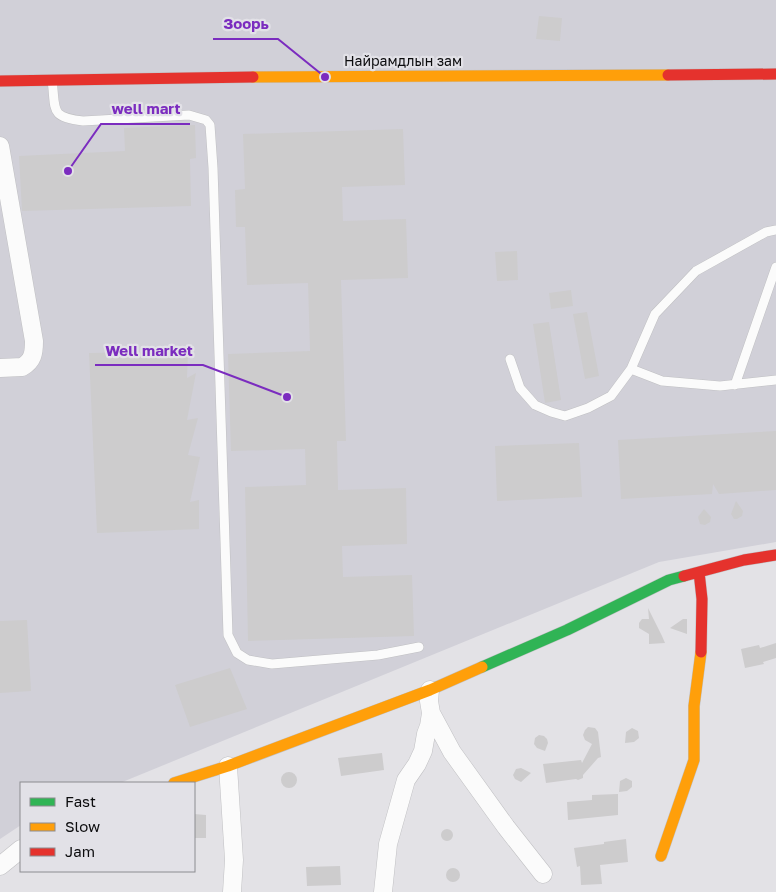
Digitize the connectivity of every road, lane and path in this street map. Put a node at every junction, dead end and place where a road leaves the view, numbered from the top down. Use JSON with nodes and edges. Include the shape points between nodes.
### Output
{"nodes":[{"id":1,"x":776,"y":74,"type":"edge"},
{"id":2,"x":52,"y":80,"type":"junction"},
{"id":3,"x":0,"y":81,"type":"edge"},
{"id":4,"x":0,"y":146,"type":"edge"},
{"id":5,"x":776,"y":230,"type":"edge"},
{"id":6,"x":776,"y":267,"type":"edge"},
{"id":7,"x":510,"y":359,"type":"dead end"},
{"id":8,"x":0,"y":368,"type":"edge"},
{"id":9,"x":631,"y":369,"type":"junction"},
{"id":10,"x":776,"y":380,"type":"edge"},
{"id":11,"x":735,"y":385,"type":"junction"},
{"id":12,"x":776,"y":555,"type":"edge"},
{"id":13,"x":699,"y":572,"type":"junction"},
{"id":14,"x":420,"y":647,"type":"dead end"},
{"id":15,"x":430,"y":690,"type":"junction"},
{"id":16,"x":432,"y":712,"type":"junction"},
{"id":17,"x":228,"y":766,"type":"junction"},
{"id":18,"x":177,"y":782,"type":"edge"},
{"id":19,"x":20,"y":850,"type":"edge"},
{"id":20,"x":660,"y":856,"type":"dead end"},
{"id":21,"x":0,"y":866,"type":"edge"},
{"id":22,"x":543,"y":874,"type":"dead end"},
{"id":23,"x":232,"y":892,"type":"edge"},
{"id":24,"x":383,"y":892,"type":"edge"}],
"edges":[{"from":1,"to":2,"type":"street","name":"Найрамдлын зам"},
{"from":2,"to":3,"type":"street","name":"Найрамдлын зам"},
{"from":2,"to":14,"type":"lane","via":[[56,109],[66,119],[194,115],[210,125],[228,636],[237,653],[248,660],[272,664],[378,655]]},
{"from":4,"to":8,"type":"street","via":[[34,351],[22,368]]},
{"from":5,"to":9,"type":"lane","via":[[766,232],[696,271],[656,314]]},
{"from":6,"to":11,"type":"lane"},
{"from":7,"to":9,"type":"lane","via":[[520,388],[535,405],[564,416],[611,396]]},
{"from":9,"to":11,"type":"lane","via":[[662,381]]},
{"from":10,"to":11,"type":"lane"},
{"from":12,"to":13,"type":"street"},
{"from":13,"to":15,"type":"street","via":[[668,580],[567,630]]},
{"from":13,"to":20,"type":"street","via":[[701,660],[694,706],[694,760]]},
{"from":15,"to":16,"type":"street"},
{"from":15,"to":17,"type":"street"},
{"from":16,"to":22,"type":"street","via":[[452,752]]},
{"from":16,"to":24,"type":"street","via":[[423,752],[406,780],[388,844]]},
{"from":17,"to":18,"type":"street"},
{"from":17,"to":23,"type":"street","via":[[234,860]]},
{"from":19,"to":21,"type":"street"}]}
